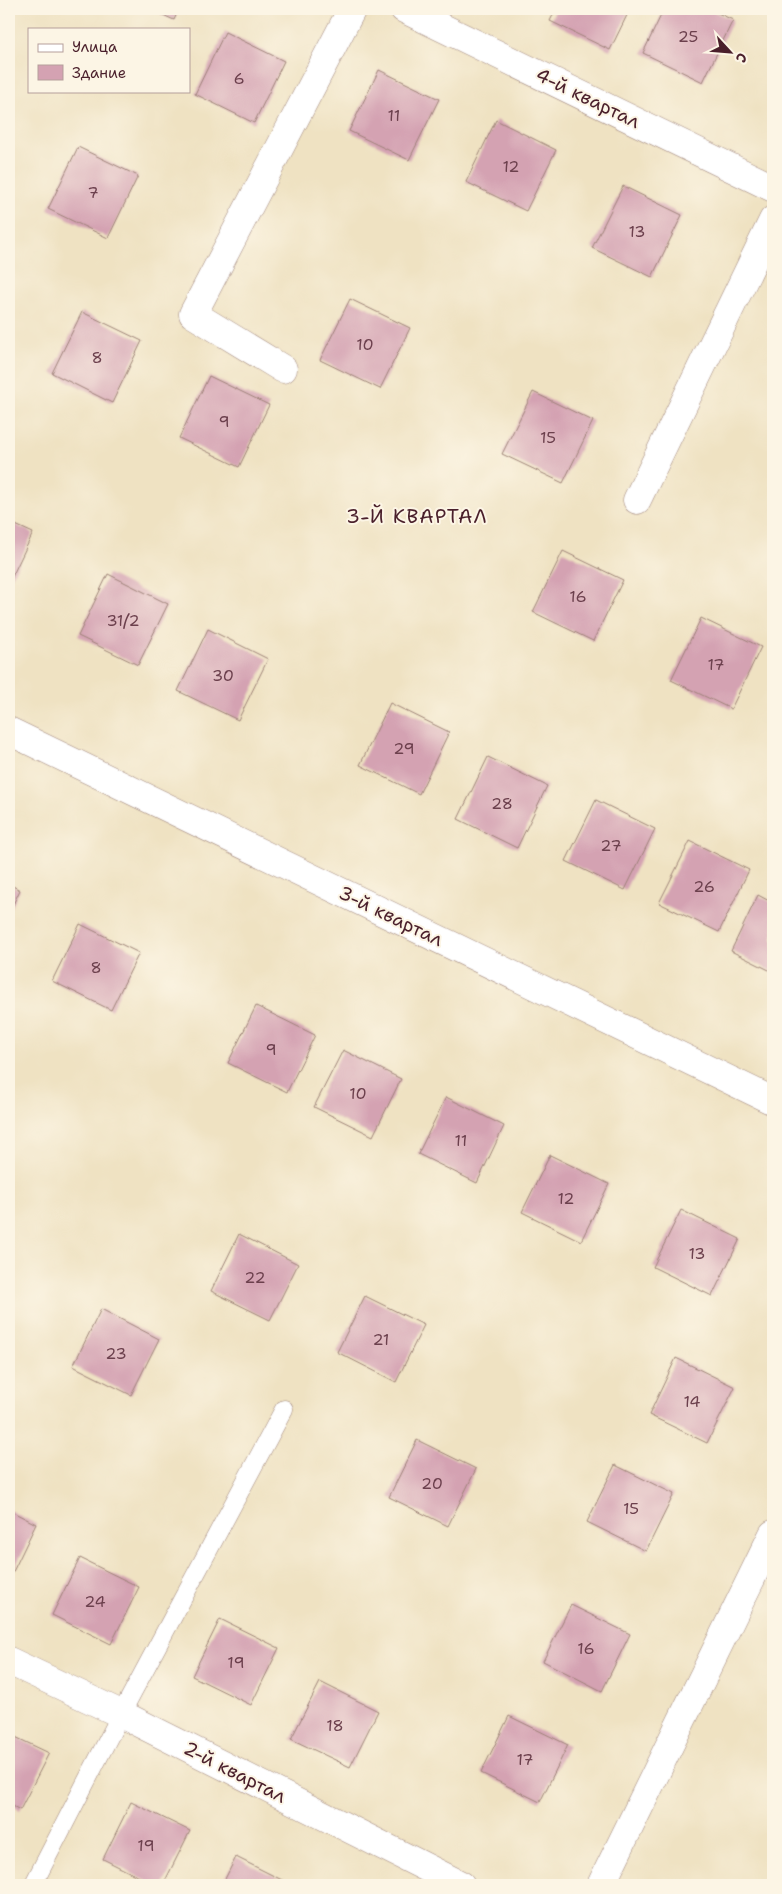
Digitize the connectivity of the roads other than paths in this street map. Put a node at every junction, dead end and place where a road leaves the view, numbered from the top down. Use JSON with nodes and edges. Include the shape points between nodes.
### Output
{"nodes":[{"id":1,"x":352,"y":9,"type":"edge"},
{"id":2,"x":404,"y":9,"type":"edge"},
{"id":3,"x":773,"y":188,"type":"edge"},
{"id":4,"x":773,"y":220,"type":"edge"},
{"id":5,"x":283,"y":369,"type":"dead end"},
{"id":6,"x":637,"y":500,"type":"dead end"},
{"id":7,"x":9,"y":731,"type":"edge"},
{"id":8,"x":773,"y":1101,"type":"edge"},
{"id":9,"x":284,"y":1409,"type":"dead end"},
{"id":10,"x":773,"y":1534,"type":"edge"},
{"id":11,"x":9,"y":1661,"type":"edge"},
{"id":12,"x":121,"y":1714,"type":"junction"},
{"id":13,"x":33,"y":1885,"type":"edge"},
{"id":14,"x":461,"y":1885,"type":"edge"},
{"id":15,"x":601,"y":1885,"type":"edge"}],
"edges":[{"from":1,"to":5,"type":"street","via":[[193,314]]},
{"from":2,"to":3,"type":"street","name":"4-й квартал"},
{"from":4,"to":6,"type":"street"},
{"from":7,"to":8,"type":"street","name":"3-й квартал"},
{"from":9,"to":12,"type":"lane"},
{"from":10,"to":15,"type":"street"},
{"from":11,"to":12,"type":"street","name":"2-й квартал"},
{"from":12,"to":13,"type":"lane"},
{"from":12,"to":14,"type":"street","name":"2-й квартал"}]}
